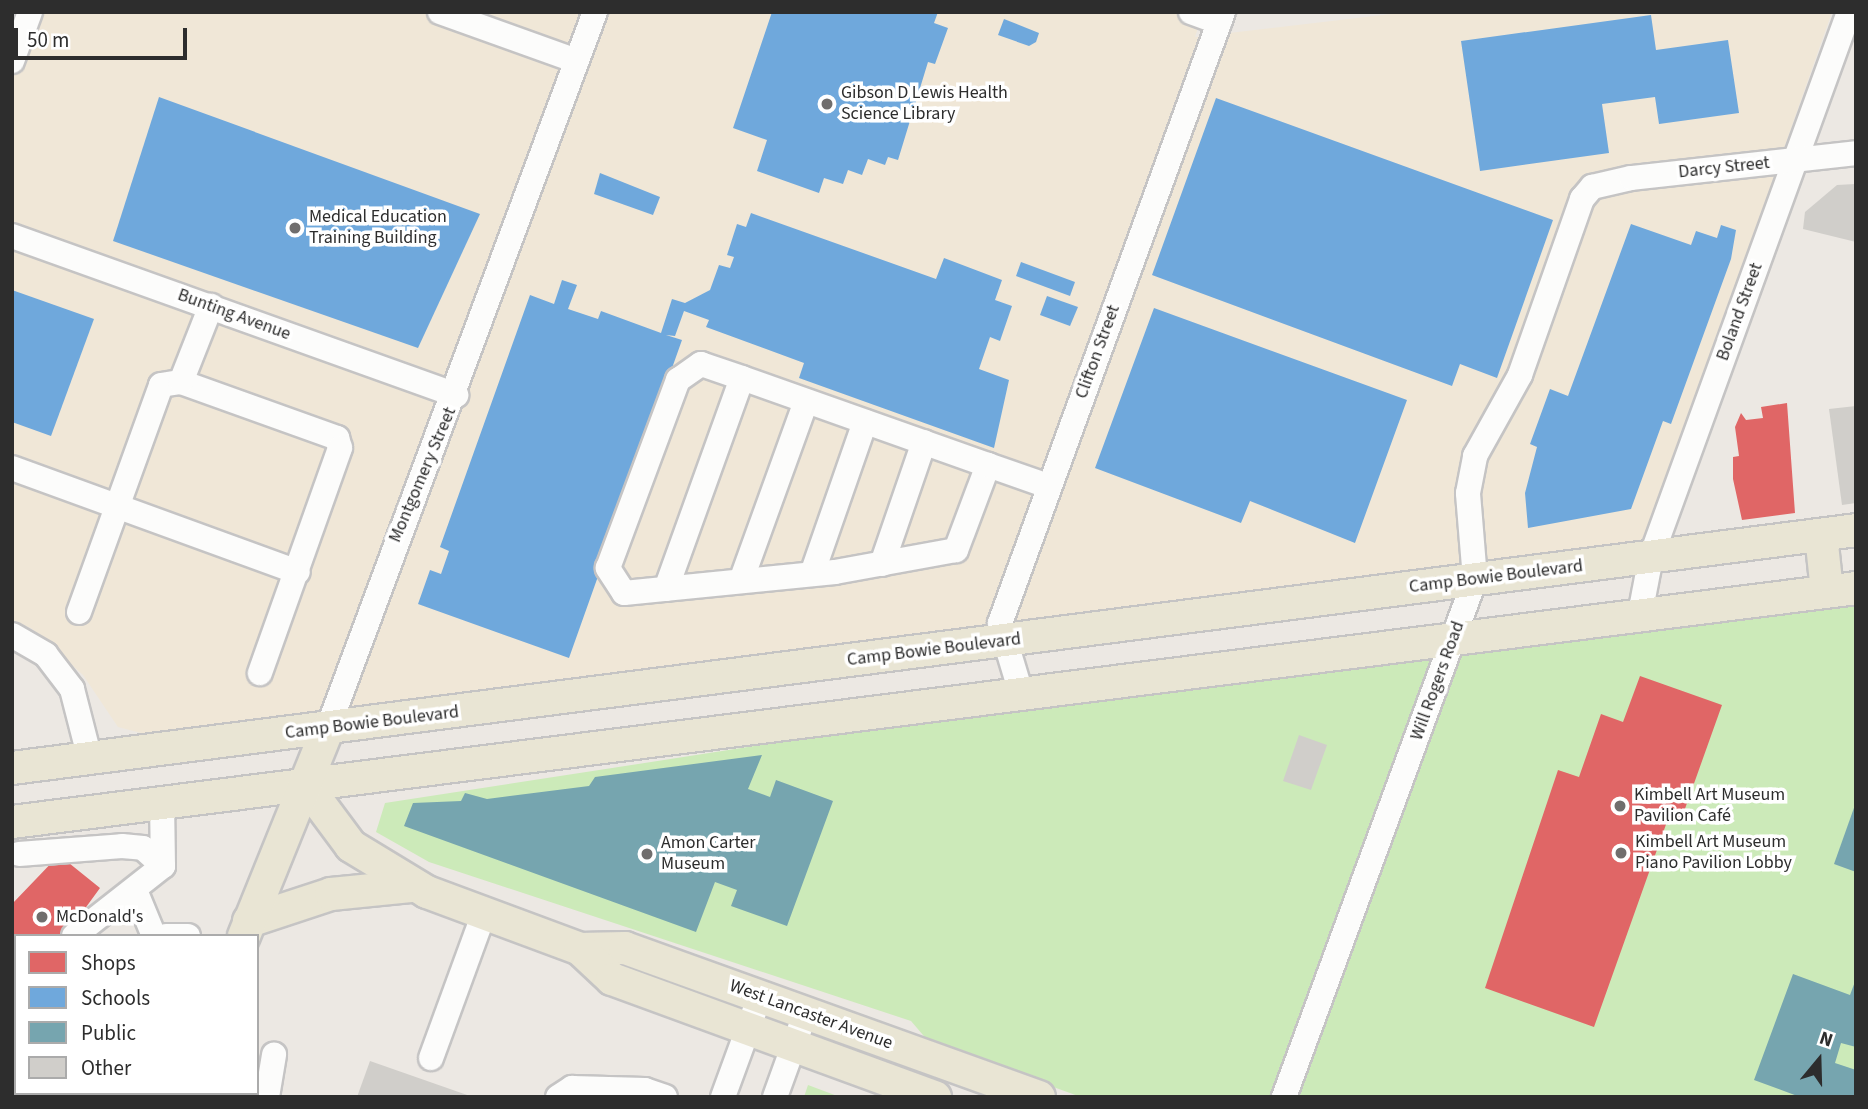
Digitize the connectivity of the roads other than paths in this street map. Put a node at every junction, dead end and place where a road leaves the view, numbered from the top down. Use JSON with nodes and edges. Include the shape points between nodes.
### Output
{"nodes":[{"id":1,"x":30,"y":12,"type":"edge"},
{"id":2,"x":440,"y":12,"type":"edge"},
{"id":3,"x":594,"y":12,"type":"edge"},
{"id":4,"x":1191,"y":12,"type":"edge"},
{"id":5,"x":1849,"y":12,"type":"edge"},
{"id":6,"x":1221,"y":17,"type":"edge"},
{"id":7,"x":12,"y":61,"type":"edge"},
{"id":8,"x":577,"y":61,"type":"junction"},
{"id":9,"x":1856,"y":153,"type":"edge"},
{"id":10,"x":1795,"y":160,"type":"junction"},
{"id":11,"x":1592,"y":187,"type":"joint"},
{"id":12,"x":12,"y":236,"type":"edge"},
{"id":13,"x":211,"y":306,"type":"junction"},
{"id":14,"x":742,"y":378,"type":"junction"},
{"id":15,"x":181,"y":382,"type":"junction"},
{"id":16,"x":456,"y":395,"type":"junction"},
{"id":17,"x":806,"y":401,"type":"junction"},
{"id":18,"x":865,"y":422,"type":"junction"},
{"id":19,"x":924,"y":442,"type":"junction"},
{"id":20,"x":988,"y":465,"type":"junction"},
{"id":21,"x":12,"y":468,"type":"edge"},
{"id":22,"x":1048,"y":486,"type":"junction"},
{"id":23,"x":117,"y":506,"type":"junction"},
{"id":24,"x":1856,"y":530,"type":"edge"},
{"id":25,"x":1821,"y":535,"type":"junction"},
{"id":26,"x":1650,"y":557,"type":"junction"},
{"id":27,"x":882,"y":564,"type":"junction"},
{"id":28,"x":298,"y":572,"type":"junction"},
{"id":29,"x":812,"y":574,"type":"junction"},
{"id":30,"x":1475,"y":579,"type":"junction"},
{"id":31,"x":741,"y":581,"type":"junction"},
{"id":32,"x":666,"y":589,"type":"junction"},
{"id":33,"x":1842,"y":589,"type":"edge"},
{"id":34,"x":79,"y":612,"type":"dead end"},
{"id":35,"x":1640,"y":614,"type":"junction"},
{"id":36,"x":12,"y":635,"type":"edge"},
{"id":37,"x":1454,"y":636,"type":"junction"},
{"id":38,"x":1001,"y":641,"type":"junction"},
{"id":39,"x":260,"y":673,"type":"dead end"},
{"id":40,"x":1021,"y":693,"type":"junction"},
{"id":41,"x":328,"y":728,"type":"junction"},
{"id":42,"x":90,"y":759,"type":"junction"},
{"id":43,"x":12,"y":768,"type":"edge"},
{"id":44,"x":305,"y":784,"type":"junction"},
{"id":45,"x":162,"y":803,"type":"junction"},
{"id":46,"x":15,"y":822,"type":"edge"},
{"id":47,"x":16,"y":858,"type":"edge"},
{"id":48,"x":163,"y":866,"type":"junction"},
{"id":49,"x":413,"y":886,"type":"junction"},
{"id":50,"x":135,"y":890,"type":"junction"},
{"id":51,"x":484,"y":913,"type":"junction"},
{"id":52,"x":247,"y":929,"type":"edge"},
{"id":53,"x":77,"y":934,"type":"edge"},
{"id":54,"x":153,"y":934,"type":"edge"},
{"id":55,"x":580,"y":949,"type":"junction"},
{"id":56,"x":760,"y":996,"type":"junction"},
{"id":57,"x":806,"y":1013,"type":"junction"},
{"id":58,"x":748,"y":1028,"type":"junction"},
{"id":59,"x":794,"y":1045,"type":"junction"},
{"id":60,"x":274,"y":1055,"type":"dead end"},
{"id":61,"x":431,"y":1058,"type":"dead end"},
{"id":62,"x":267,"y":1097,"type":"edge"},
{"id":63,"x":558,"y":1097,"type":"edge"},
{"id":64,"x":665,"y":1097,"type":"edge"},
{"id":65,"x":723,"y":1097,"type":"edge"},
{"id":66,"x":775,"y":1097,"type":"edge"},
{"id":67,"x":935,"y":1097,"type":"edge"},
{"id":68,"x":1039,"y":1097,"type":"edge"},
{"id":69,"x":1284,"y":1097,"type":"edge"}],
"edges":[{"from":1,"to":7,"type":"street"},
{"from":2,"to":8,"type":"street"},
{"from":3,"to":8,"type":"street","name":"Montgomery Street"},
{"from":4,"to":6,"type":"street"},
{"from":5,"to":10,"type":"street","name":"Boland Street"},
{"from":6,"to":22,"type":"street","name":"Clifton Street"},
{"from":8,"to":16,"type":"street","name":"Montgomery Street"},
{"from":9,"to":10,"type":"street","name":"Darcy Street"},
{"from":10,"to":11,"type":"street","name":"Darcy Street"},
{"from":10,"to":26,"type":"street","name":"Boland Street"},
{"from":11,"to":30,"type":"street","name":"Will Rogers Road","via":[[1582,199],[1520,375],[1475,456],[1468,493]]},
{"from":12,"to":13,"type":"street","name":"Bunting Avenue"},
{"from":13,"to":15,"type":"street"},
{"from":13,"to":16,"type":"street","name":"Bunting Avenue"},
{"from":14,"to":17,"type":"street"},
{"from":14,"to":32,"type":"street"},
{"from":14,"to":32,"type":"street","via":[[701,364],[678,380],[608,568],[624,593]]},
{"from":15,"to":23,"type":"street","via":[[161,385]]},
{"from":15,"to":28,"type":"street","via":[[337,438],[341,458]]},
{"from":16,"to":41,"type":"street","name":"Montgomery Street","via":[[400,524]]},
{"from":17,"to":18,"type":"street"},
{"from":17,"to":31,"type":"street"},
{"from":18,"to":19,"type":"street"},
{"from":18,"to":29,"type":"street"},
{"from":19,"to":20,"type":"street"},
{"from":19,"to":27,"type":"street"},
{"from":20,"to":22,"type":"street"},
{"from":20,"to":27,"type":"street","via":[[956,550]]},
{"from":21,"to":23,"type":"street"},
{"from":22,"to":38,"type":"street","name":"Clifton Street","via":[[1004,608]]},
{"from":23,"to":28,"type":"street"},
{"from":23,"to":34,"type":"street"},
{"from":24,"to":25,"type":"main road","name":"Camp Bowie Boulevard"},
{"from":25,"to":26,"type":"main road","name":"Camp Bowie Boulevard"},
{"from":25,"to":33,"type":"main road"},
{"from":26,"to":30,"type":"main road","name":"Camp Bowie Boulevard"},
{"from":26,"to":35,"type":"street","name":"Boland Street"},
{"from":27,"to":29,"type":"street"},
{"from":28,"to":39,"type":"street"},
{"from":29,"to":31,"type":"street"},
{"from":30,"to":37,"type":"street","name":"Will Rogers Road"},
{"from":30,"to":38,"type":"main road","name":"Camp Bowie Boulevard"},
{"from":31,"to":32,"type":"street"},
{"from":33,"to":35,"type":"main road"},
{"from":35,"to":37,"type":"main road"},
{"from":36,"to":42,"type":"street","via":[[46,655],[72,690]]},
{"from":37,"to":40,"type":"main road"},
{"from":37,"to":69,"type":"street","name":"Will Rogers Road"},
{"from":38,"to":40,"type":"street","name":"Clifton Street"},
{"from":38,"to":41,"type":"main road","name":"Camp Bowie Boulevard"},
{"from":40,"to":44,"type":"main road"},
{"from":41,"to":42,"type":"main road","name":"Camp Bowie Boulevard"},
{"from":41,"to":44,"type":"main road","name":"Montgomery Street"},
{"from":42,"to":43,"type":"main road","name":"Camp Bowie Boulevard"},
{"from":44,"to":45,"type":"main road"},
{"from":44,"to":49,"type":"main road","name":"West Lancaster Avenue","via":[[351,846]]},
{"from":44,"to":52,"type":"main road","name":"Montgomery Street"},
{"from":45,"to":46,"type":"main road"},
{"from":45,"to":48,"type":"street"},
{"from":46,"to":47,"type":"street"},
{"from":47,"to":48,"type":"street","via":[[122,846],[144,848]]},
{"from":48,"to":50,"type":"street"},
{"from":49,"to":51,"type":"main road","name":"West Lancaster Avenue"},
{"from":49,"to":52,"type":"main road","via":[[352,890]]},
{"from":50,"to":53,"type":"street"},
{"from":50,"to":54,"type":"street"},
{"from":51,"to":55,"type":"main road","name":"West Lancaster Avenue"},
{"from":51,"to":61,"type":"street"},
{"from":55,"to":56,"type":"main road","name":"West Lancaster Avenue","via":[[625,948]]},
{"from":55,"to":58,"type":"main road","name":"West Lancaster Avenue","via":[[612,979]]},
{"from":56,"to":57,"type":"main road","name":"West Lancaster Avenue"},
{"from":56,"to":58,"type":"street"},
{"from":57,"to":59,"type":"street"},
{"from":57,"to":68,"type":"main road","name":"West Lancaster Avenue"},
{"from":58,"to":59,"type":"main road","name":"West Lancaster Avenue"},
{"from":58,"to":65,"type":"street"},
{"from":59,"to":66,"type":"street"},
{"from":59,"to":67,"type":"main road","name":"West Lancaster Avenue"},
{"from":60,"to":62,"type":"street"},
{"from":63,"to":64,"type":"street","via":[[572,1088],[645,1090]]}]}
